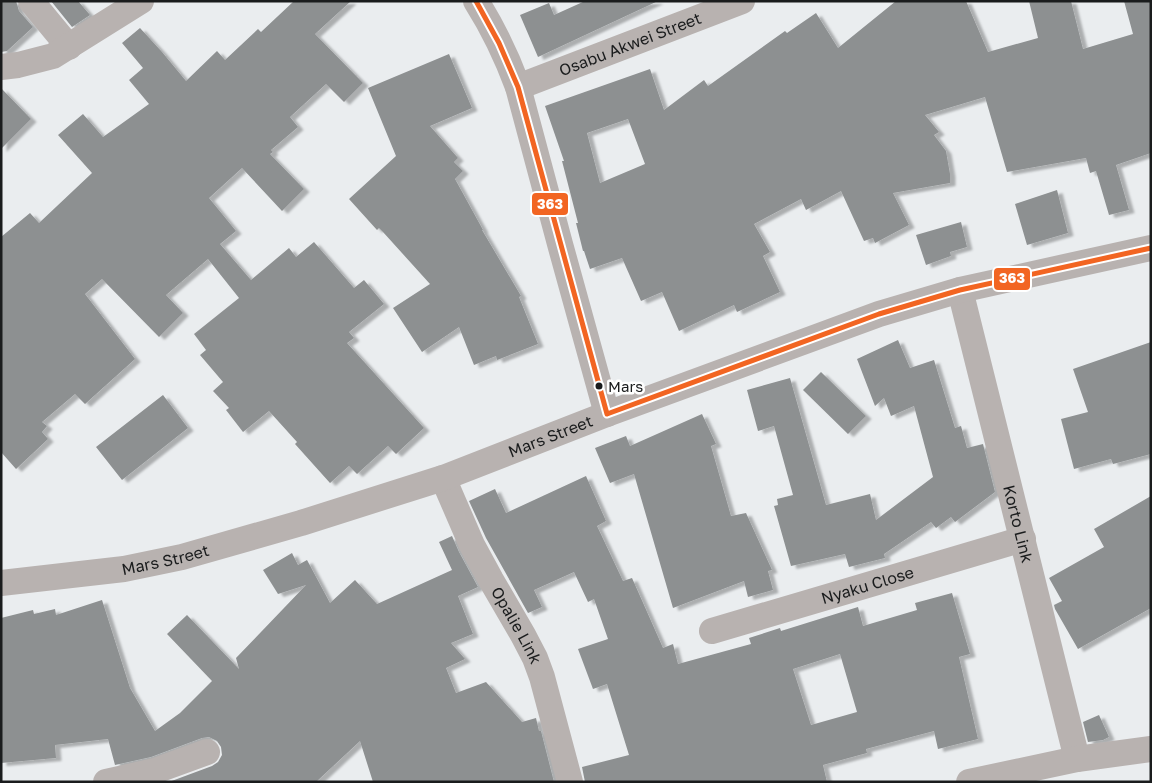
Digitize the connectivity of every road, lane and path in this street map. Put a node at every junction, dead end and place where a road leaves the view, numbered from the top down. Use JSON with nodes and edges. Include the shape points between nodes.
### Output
{"nodes":[{"id":1,"x":31,"y":1,"type":"edge"},
{"id":2,"x":141,"y":1,"type":"edge"},
{"id":3,"x":476,"y":1,"type":"edge"},
{"id":4,"x":742,"y":1,"type":"edge"},
{"id":5,"x":69,"y":47,"type":"junction"},
{"id":6,"x":1,"y":67,"type":"edge"},
{"id":7,"x":518,"y":87,"type":"junction"},
{"id":8,"x":1151,"y":248,"type":"edge"},
{"id":9,"x":960,"y":290,"type":"junction"},
{"id":10,"x":607,"y":414,"type":"junction"},
{"id":11,"x":443,"y":478,"type":"junction"},
{"id":12,"x":1023,"y":539,"type":"junction"},
{"id":13,"x":1,"y":583,"type":"edge"},
{"id":14,"x":712,"y":630,"type":"dead end"},
{"id":15,"x":1151,"y":749,"type":"edge"},
{"id":16,"x":207,"y":752,"type":"dead end"},
{"id":17,"x":1077,"y":759,"type":"junction"},
{"id":18,"x":106,"y":782,"type":"edge"},
{"id":19,"x":570,"y":782,"type":"edge"},
{"id":20,"x":969,"y":782,"type":"edge"}],
"edges":[{"from":1,"to":5,"type":"street"},
{"from":2,"to":5,"type":"street"},
{"from":3,"to":7,"type":"street"},
{"from":4,"to":7,"type":"street","name":"Osabu Akwei Street"},
{"from":5,"to":6,"type":"street","via":[[53,56],[18,66]]},
{"from":7,"to":10,"type":"street"},
{"from":8,"to":9,"type":"street","name":"Mars Street"},
{"from":9,"to":10,"type":"street","name":"Mars Street","via":[[879,314]]},
{"from":9,"to":12,"type":"street","name":"Korto Link"},
{"from":10,"to":11,"type":"street","name":"Mars Street"},
{"from":11,"to":13,"type":"street","name":"Mars Street","via":[[182,557],[124,569]]},
{"from":11,"to":19,"type":"street","name":"Opalie Link","via":[[476,552],[535,658]]},
{"from":12,"to":14,"type":"street","name":"Nyaku Close"},
{"from":12,"to":17,"type":"street","name":"Korto Link"},
{"from":15,"to":17,"type":"street"},
{"from":16,"to":18,"type":"street","via":[[155,771]]},
{"from":17,"to":20,"type":"street"}]}
